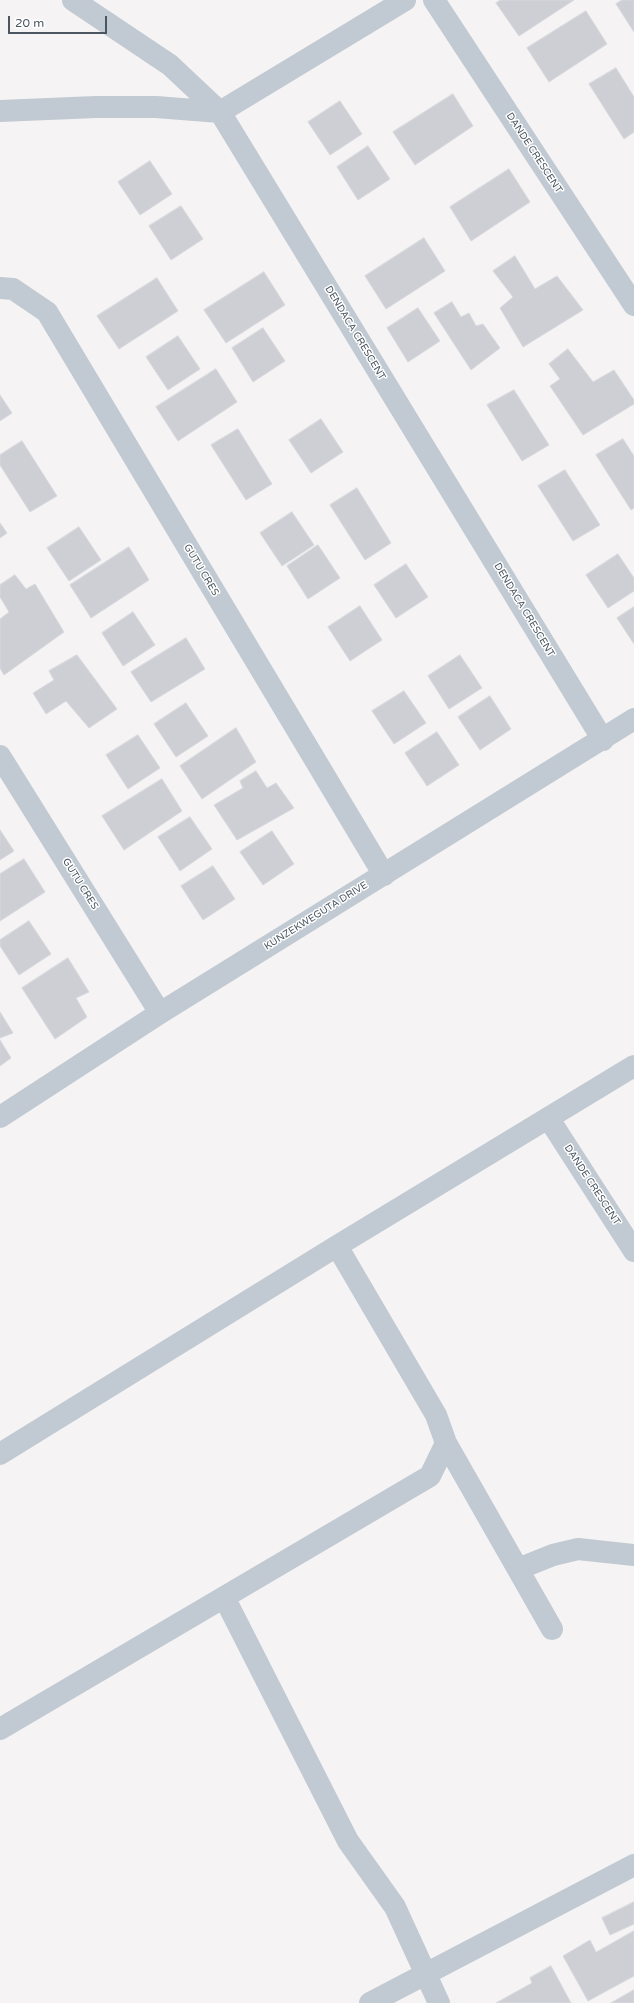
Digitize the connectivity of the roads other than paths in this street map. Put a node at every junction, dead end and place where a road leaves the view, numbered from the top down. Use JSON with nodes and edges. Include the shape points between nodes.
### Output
{"nodes":[{"id":1,"x":73,"y":0,"type":"edge"},
{"id":2,"x":405,"y":0,"type":"edge"},
{"id":3,"x":434,"y":0,"type":"edge"},
{"id":4,"x":0,"y":111,"type":"edge"},
{"id":5,"x":220,"y":112,"type":"junction"},
{"id":6,"x":0,"y":288,"type":"edge"},
{"id":7,"x":634,"y":305,"type":"edge"},
{"id":8,"x":634,"y":719,"type":"edge"},
{"id":9,"x":603,"y":740,"type":"junction"},
{"id":10,"x":0,"y":756,"type":"edge"},
{"id":11,"x":384,"y":875,"type":"junction"},
{"id":12,"x":160,"y":1013,"type":"junction"},
{"id":13,"x":634,"y":1066,"type":"edge"},
{"id":14,"x":0,"y":1117,"type":"edge"},
{"id":15,"x":549,"y":1119,"type":"junction"},
{"id":16,"x":337,"y":1246,"type":"junction"},
{"id":17,"x":634,"y":1251,"type":"edge"},
{"id":18,"x":446,"y":1443,"type":"junction"},
{"id":19,"x":0,"y":1454,"type":"edge"},
{"id":20,"x":634,"y":1555,"type":"edge"},
{"id":21,"x":518,"y":1569,"type":"junction"},
{"id":22,"x":224,"y":1597,"type":"junction"},
{"id":23,"x":552,"y":1629,"type":"dead end"},
{"id":24,"x":0,"y":1729,"type":"edge"},
{"id":25,"x":634,"y":1865,"type":"edge"},
{"id":26,"x":427,"y":1974,"type":"junction"},
{"id":27,"x":370,"y":2003,"type":"edge"},
{"id":28,"x":438,"y":2003,"type":"edge"}],
"edges":[{"from":1,"to":5,"type":"street","name":"DENDACA CRESCENT","via":[[170,65]]},
{"from":2,"to":5,"type":"street"},
{"from":3,"to":7,"type":"street","name":"DANDE CRESCENT"},
{"from":4,"to":5,"type":"street","via":[[156,107]]},
{"from":5,"to":9,"type":"street","name":"DENDACA CRESCENT"},
{"from":6,"to":11,"type":"street","name":"GUTU CRES","via":[[12,289],[47,312]]},
{"from":8,"to":9,"type":"street","name":"KUNZEKWEGUTA DRIVE"},
{"from":9,"to":11,"type":"street","name":"KUNZEKWEGUTA DRIVE"},
{"from":10,"to":12,"type":"street","name":"GUTU CRES"},
{"from":11,"to":12,"type":"street","name":"KUNZEKWEGUTA DRIVE"},
{"from":12,"to":14,"type":"street","name":"KUNZEKWEGUTA DRIVE"},
{"from":13,"to":15,"type":"street"},
{"from":15,"to":16,"type":"street"},
{"from":15,"to":17,"type":"street","name":"DANDE CRESCENT"},
{"from":16,"to":18,"type":"street","via":[[436,1415]]},
{"from":16,"to":19,"type":"street"},
{"from":18,"to":21,"type":"street"},
{"from":18,"to":22,"type":"street","via":[[430,1476]]},
{"from":20,"to":21,"type":"street","via":[[578,1549],[553,1555]]},
{"from":21,"to":23,"type":"street"},
{"from":22,"to":24,"type":"street"},
{"from":22,"to":26,"type":"street","via":[[348,1841],[395,1907]]},
{"from":25,"to":26,"type":"street"},
{"from":26,"to":27,"type":"street"},
{"from":26,"to":28,"type":"street"}]}
